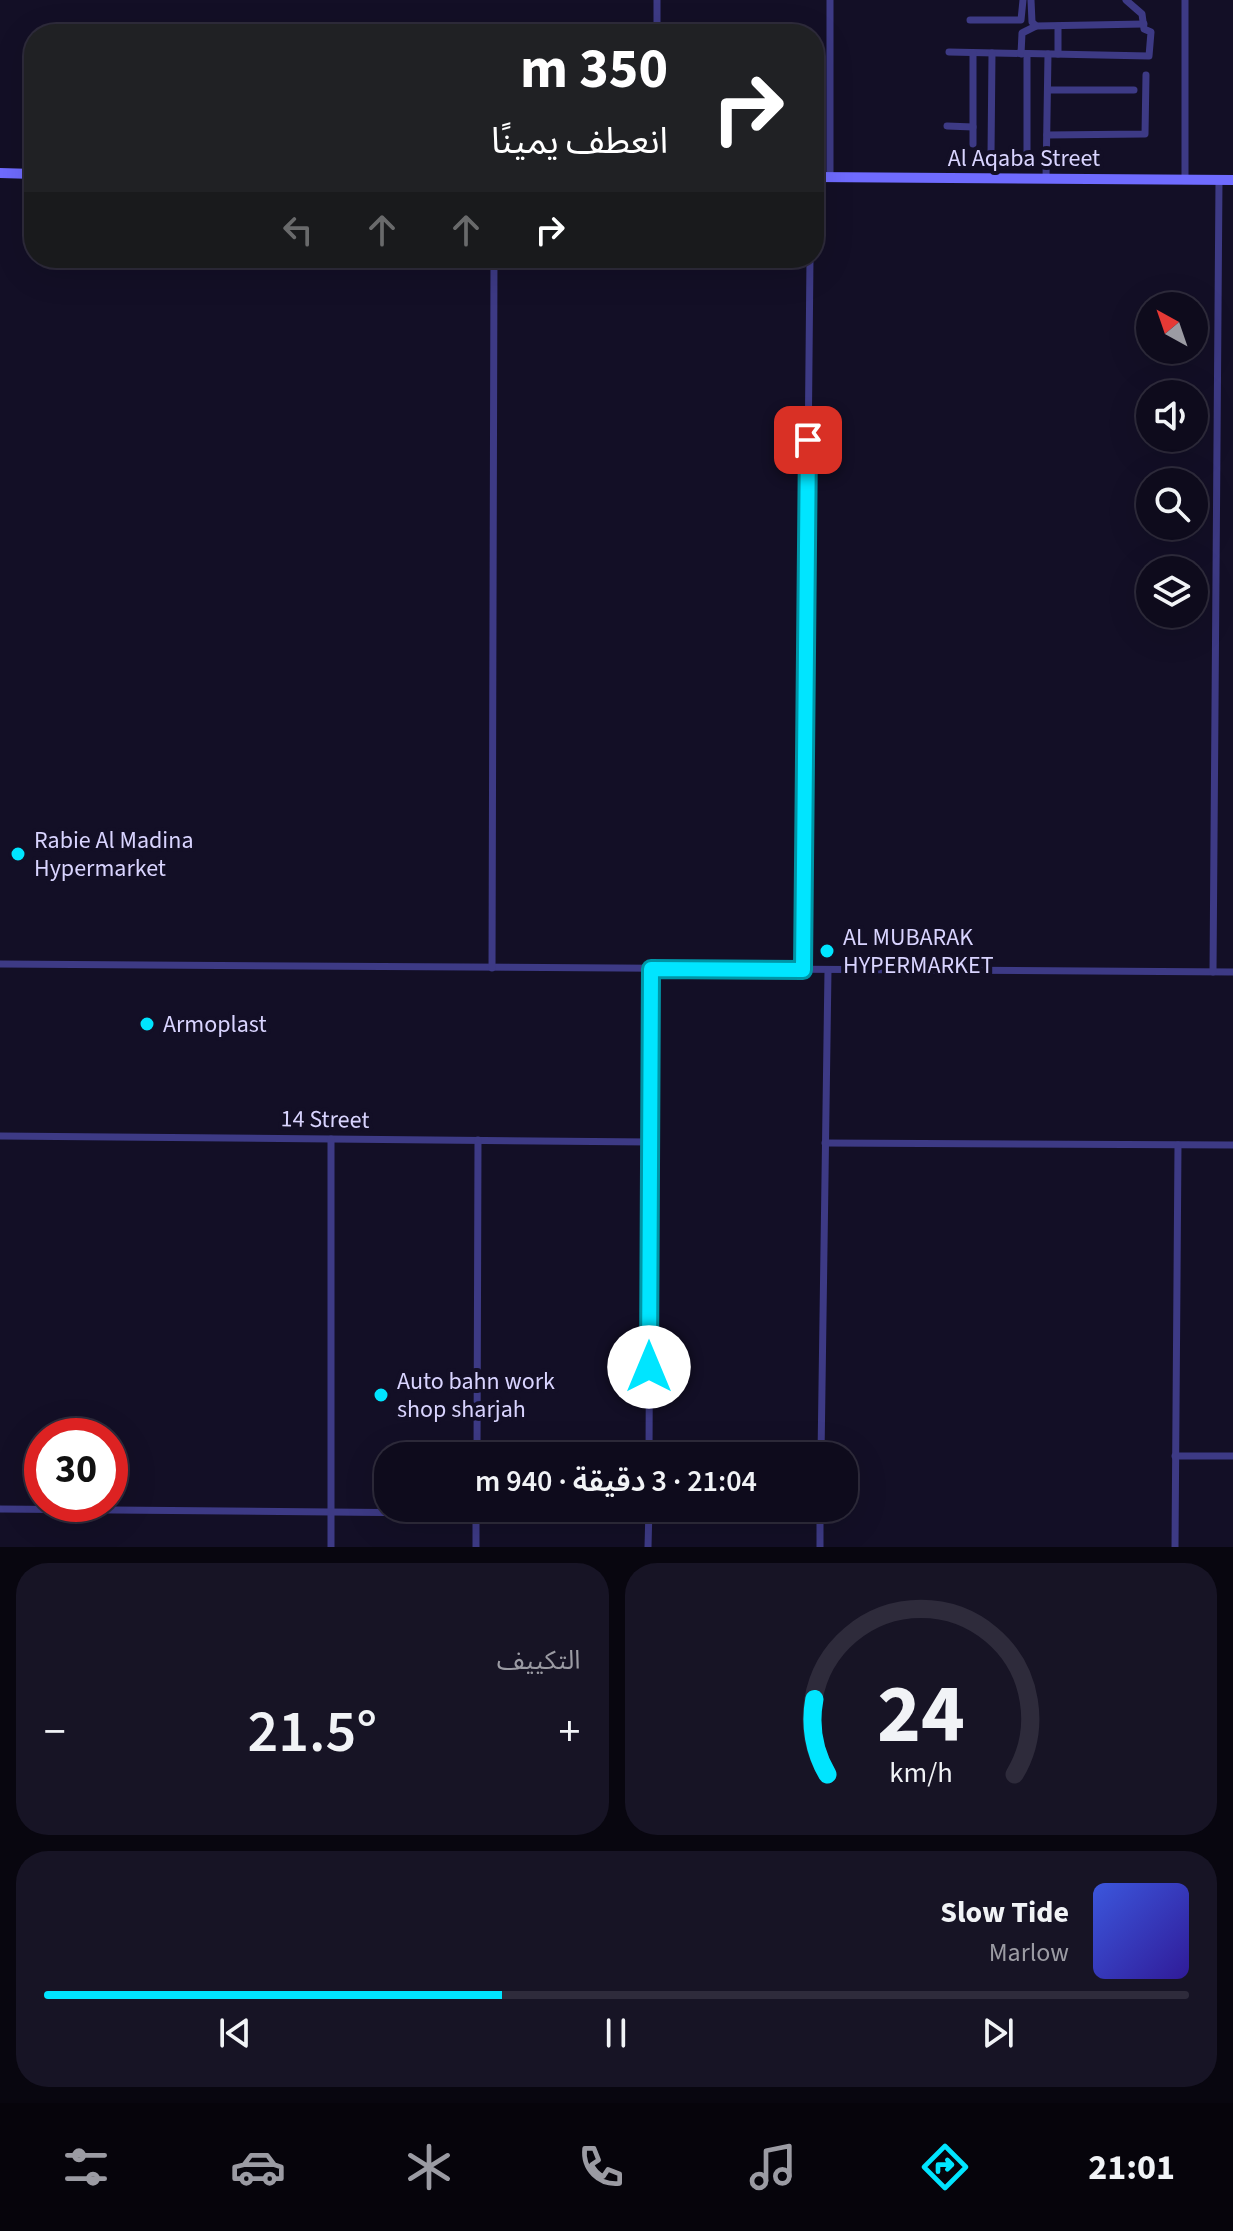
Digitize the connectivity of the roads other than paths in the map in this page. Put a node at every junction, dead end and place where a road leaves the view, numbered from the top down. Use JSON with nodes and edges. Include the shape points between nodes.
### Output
{"nodes":[{"id":1,"x":657,"y":0,"type":"edge"},
{"id":2,"x":830,"y":0,"type":"edge"},
{"id":3,"x":1023,"y":0,"type":"edge"},
{"id":4,"x":1031,"y":0,"type":"edge"},
{"id":5,"x":1126,"y":0,"type":"edge"},
{"id":6,"x":1185,"y":0,"type":"edge"},
{"id":7,"x":970,"y":20,"type":"dead end"},
{"id":8,"x":657,"y":24,"type":"edge"},
{"id":9,"x":1144,"y":24,"type":"junction"},
{"id":10,"x":1036,"y":26,"type":"junction"},
{"id":11,"x":1058,"y":26,"type":"junction"},
{"id":12,"x":949,"y":52,"type":"dead end"},
{"id":13,"x":973,"y":53,"type":"junction"},
{"id":14,"x":992,"y":53,"type":"junction"},
{"id":15,"x":1024,"y":54,"type":"junction"},
{"id":16,"x":1048,"y":54,"type":"junction"},
{"id":17,"x":1058,"y":54,"type":"junction"},
{"id":18,"x":1146,"y":75,"type":"dead end"},
{"id":19,"x":1048,"y":90,"type":"junction"},
{"id":20,"x":1134,"y":90,"type":"dead end"},
{"id":21,"x":973,"y":110,"type":"junction"},
{"id":22,"x":991,"y":111,"type":"junction"},
{"id":23,"x":1027,"y":111,"type":"junction"},
{"id":24,"x":1047,"y":111,"type":"junction"},
{"id":25,"x":947,"y":126,"type":"dead end"},
{"id":26,"x":973,"y":127,"type":"junction"},
{"id":27,"x":1047,"y":135,"type":"junction"},
{"id":28,"x":973,"y":144,"type":"dead end"},
{"id":29,"x":991,"y":155,"type":"dead end"},
{"id":30,"x":1027,"y":156,"type":"dead end"},
{"id":31,"x":0,"y":173,"type":"edge"},
{"id":32,"x":24,"y":174,"type":"edge"},
{"id":33,"x":824,"y":177,"type":"edge"},
{"id":34,"x":830,"y":177,"type":"junction"},
{"id":35,"x":1046,"y":178,"type":"junction"},
{"id":36,"x":1185,"y":179,"type":"junction"},
{"id":37,"x":1219,"y":180,"type":"junction"},
{"id":38,"x":1233,"y":180,"type":"edge"},
{"id":39,"x":494,"y":268,"type":"edge"},
{"id":40,"x":810,"y":268,"type":"edge"},
{"id":41,"x":0,"y":964,"type":"edge"},
{"id":42,"x":492,"y":968,"type":"junction"},
{"id":43,"x":651,"y":969,"type":"junction"},
{"id":44,"x":803,"y":970,"type":"junction"},
{"id":45,"x":828,"y":970,"type":"junction"},
{"id":46,"x":1213,"y":972,"type":"junction"},
{"id":47,"x":1233,"y":972,"type":"edge"},
{"id":48,"x":0,"y":1136,"type":"edge"},
{"id":49,"x":331,"y":1139,"type":"junction"},
{"id":50,"x":478,"y":1140,"type":"junction"},
{"id":51,"x":650,"y":1142,"type":"junction"},
{"id":52,"x":825,"y":1143,"type":"junction"},
{"id":53,"x":1178,"y":1145,"type":"junction"},
{"id":54,"x":1233,"y":1145,"type":"edge"},
{"id":55,"x":477,"y":1442,"type":"edge"},
{"id":56,"x":649,"y":1442,"type":"edge"},
{"id":57,"x":821,"y":1442,"type":"edge"},
{"id":58,"x":1175,"y":1456,"type":"junction"},
{"id":59,"x":1233,"y":1456,"type":"edge"},
{"id":60,"x":0,"y":1509,"type":"edge"},
{"id":61,"x":331,"y":1512,"type":"junction"},
{"id":62,"x":374,"y":1512,"type":"edge"},
{"id":63,"x":476,"y":1522,"type":"edge"},
{"id":64,"x":649,"y":1522,"type":"edge"},
{"id":65,"x":820,"y":1522,"type":"edge"},
{"id":66,"x":331,"y":1547,"type":"edge"},
{"id":67,"x":476,"y":1547,"type":"edge"},
{"id":68,"x":648,"y":1547,"type":"edge"},
{"id":69,"x":820,"y":1547,"type":"edge"},
{"id":70,"x":1175,"y":1547,"type":"edge"}],
"edges":[{"from":1,"to":8,"type":"street"},
{"from":2,"to":34,"type":"street"},
{"from":3,"to":7,"type":"street","via":[[1021,20]]},
{"from":4,"to":10,"type":"street"},
{"from":5,"to":9,"type":"street","via":[[1142,14]]},
{"from":6,"to":36,"type":"street"},
{"from":9,"to":11,"type":"street"},
{"from":9,"to":17,"type":"street","via":[[1151,32],[1149,56]]},
{"from":10,"to":11,"type":"street"},
{"from":10,"to":15,"type":"street","via":[[1022,33]]},
{"from":11,"to":17,"type":"street"},
{"from":12,"to":13,"type":"street"},
{"from":13,"to":14,"type":"street"},
{"from":13,"to":21,"type":"street"},
{"from":14,"to":15,"type":"street"},
{"from":14,"to":22,"type":"street"},
{"from":15,"to":16,"type":"street"},
{"from":15,"to":23,"type":"street"},
{"from":16,"to":17,"type":"street"},
{"from":16,"to":19,"type":"street"},
{"from":18,"to":27,"type":"street","via":[[1145,134]]},
{"from":19,"to":20,"type":"street"},
{"from":19,"to":24,"type":"street"},
{"from":21,"to":22,"type":"street"},
{"from":21,"to":26,"type":"street"},
{"from":22,"to":29,"type":"street"},
{"from":23,"to":24,"type":"street"},
{"from":23,"to":30,"type":"street"},
{"from":24,"to":27,"type":"street"},
{"from":25,"to":26,"type":"street"},
{"from":26,"to":28,"type":"street"},
{"from":27,"to":35,"type":"street"},
{"from":31,"to":32,"type":"street"},
{"from":33,"to":34,"type":"street","name":"Al Aqaba Street"},
{"from":34,"to":35,"type":"street","name":"Al Aqaba Street"},
{"from":35,"to":36,"type":"street","name":"Al Aqaba Street"},
{"from":36,"to":37,"type":"street","name":"Al Aqaba Street"},
{"from":37,"to":38,"type":"street","name":"Al Aqaba Street"},
{"from":37,"to":46,"type":"street"},
{"from":39,"to":42,"type":"street"},
{"from":40,"to":44,"type":"street"},
{"from":41,"to":42,"type":"street"},
{"from":42,"to":43,"type":"street"},
{"from":43,"to":44,"type":"street"},
{"from":43,"to":51,"type":"street"},
{"from":44,"to":45,"type":"street"},
{"from":45,"to":46,"type":"street"},
{"from":45,"to":52,"type":"street"},
{"from":46,"to":47,"type":"street"},
{"from":48,"to":49,"type":"street","name":"14 Street"},
{"from":49,"to":50,"type":"street","name":"14 Street"},
{"from":49,"to":61,"type":"street"},
{"from":50,"to":51,"type":"street","name":"14 Street"},
{"from":50,"to":55,"type":"street"},
{"from":51,"to":56,"type":"street"},
{"from":52,"to":53,"type":"street"},
{"from":52,"to":57,"type":"street"},
{"from":53,"to":54,"type":"street"},
{"from":53,"to":58,"type":"street"},
{"from":58,"to":59,"type":"street"},
{"from":58,"to":70,"type":"street"},
{"from":60,"to":61,"type":"street"},
{"from":61,"to":62,"type":"street"},
{"from":61,"to":66,"type":"street"},
{"from":63,"to":67,"type":"street"},
{"from":64,"to":68,"type":"street"},
{"from":65,"to":69,"type":"street"}]}
